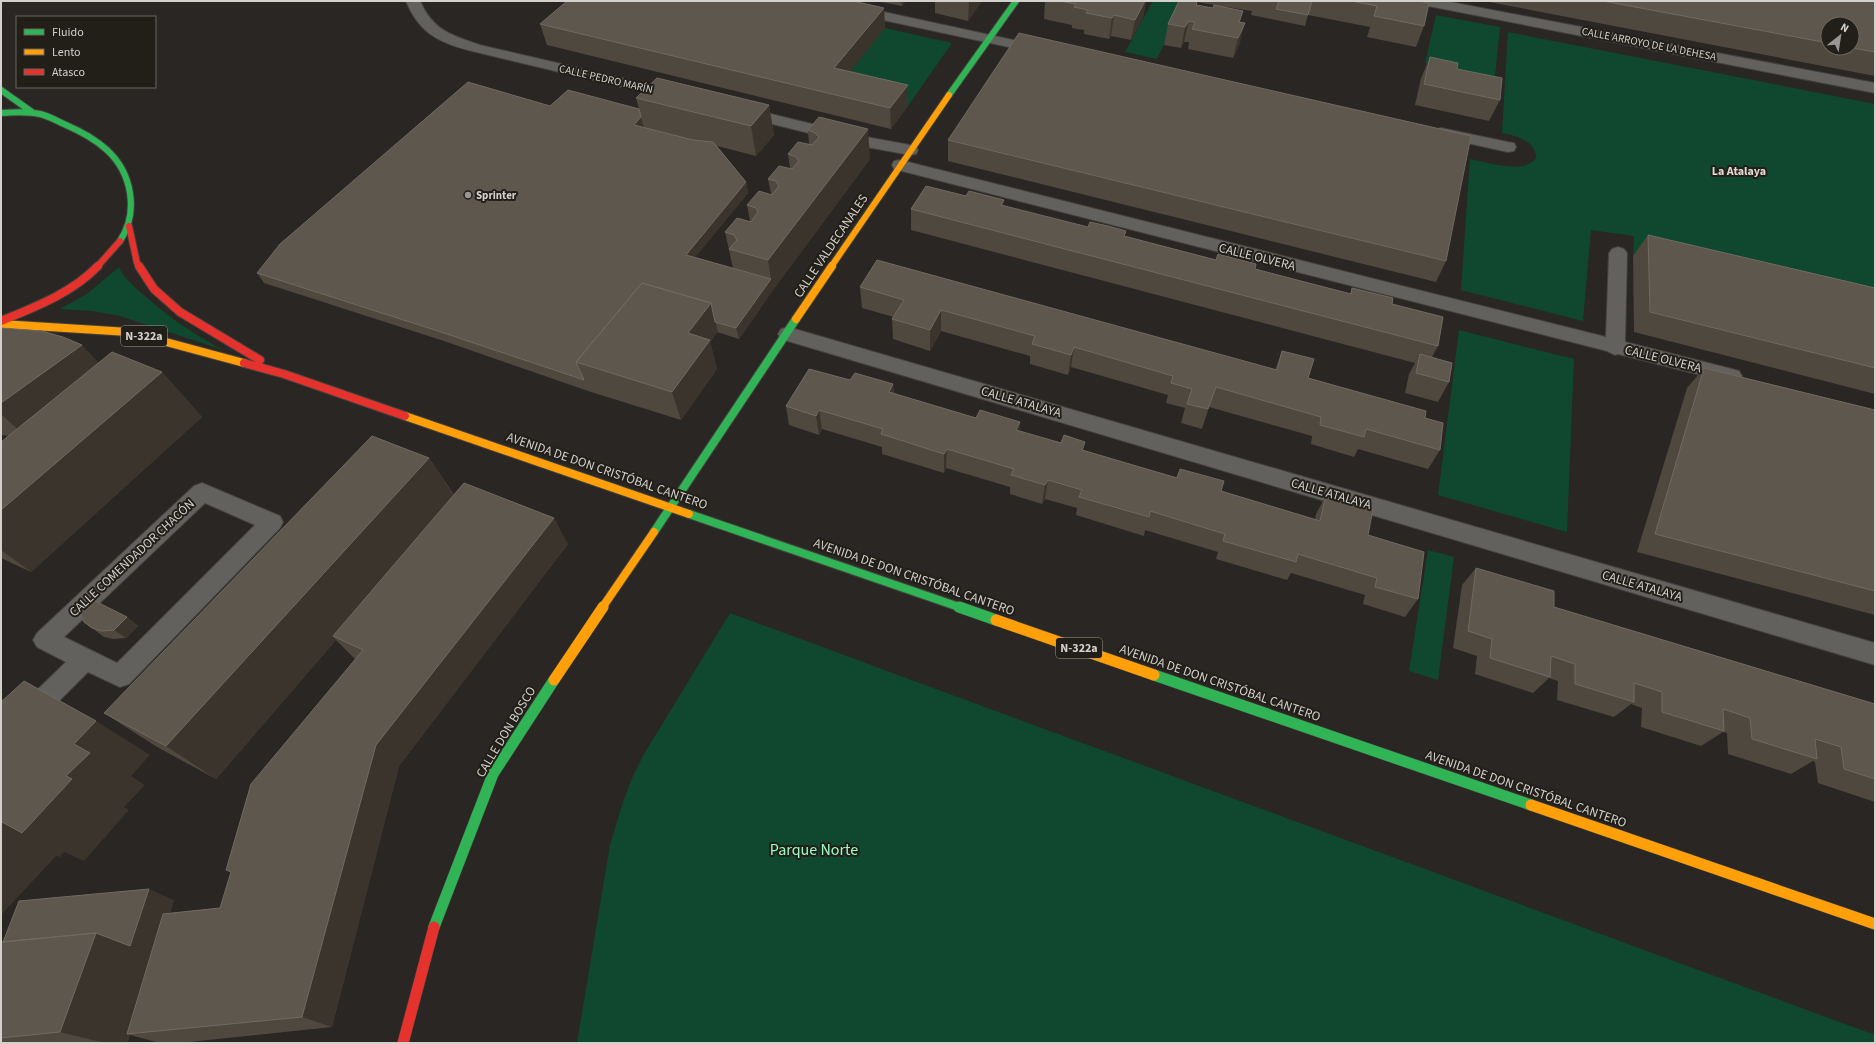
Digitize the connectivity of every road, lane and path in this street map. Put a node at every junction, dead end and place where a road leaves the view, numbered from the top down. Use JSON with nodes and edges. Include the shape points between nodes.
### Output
{"nodes":[{"id":1,"x":413,"y":1,"type":"edge"},
{"id":2,"x":813,"y":1,"type":"edge"},
{"id":3,"x":1016,"y":1,"type":"edge"},
{"id":4,"x":1423,"y":1,"type":"edge"},
{"id":5,"x":990,"y":39,"type":"junction"},
{"id":6,"x":1052,"y":52,"type":"edge"},
{"id":7,"x":1875,"y":88,"type":"edge"},
{"id":8,"x":1,"y":90,"type":"edge"},
{"id":9,"x":693,"y":99,"type":"edge"},
{"id":10,"x":731,"y":109,"type":"edge"},
{"id":11,"x":32,"y":112,"type":"junction"},
{"id":12,"x":1,"y":113,"type":"edge"},
{"id":13,"x":1428,"y":131,"type":"edge"},
{"id":14,"x":1508,"y":147,"type":"dead end"},
{"id":15,"x":910,"y":150,"type":"junction"},
{"id":16,"x":900,"y":165,"type":"junction"},
{"id":17,"x":129,"y":226,"type":"junction"},
{"id":18,"x":1618,"y":253,"type":"dead end"},
{"id":19,"x":1,"y":322,"type":"edge"},
{"id":20,"x":788,"y":334,"type":"junction"},
{"id":21,"x":1615,"y":348,"type":"junction"},
{"id":22,"x":284,"y":374,"type":"junction"},
{"id":23,"x":1745,"y":379,"type":"edge"},
{"id":24,"x":671,"y":507,"type":"junction"},
{"id":25,"x":1875,"y":654,"type":"edge"},
{"id":26,"x":85,"y":660,"type":"junction"},
{"id":27,"x":1,"y":742,"type":"edge"},
{"id":28,"x":1875,"y":924,"type":"edge"},
{"id":29,"x":403,"y":1043,"type":"edge"}],
"edges":[{"from":1,"to":9,"type":"street","name":"CALLE PEDRO MARÍN","via":[[426,26],[448,39],[476,48]]},
{"from":2,"to":5,"type":"street"},
{"from":3,"to":5,"type":"main road","name":"CALLE VALDECANALES"},
{"from":4,"to":7,"type":"street","name":"CALLE ARROYO DE LA DEHESA"},
{"from":5,"to":6,"type":"street"},
{"from":5,"to":15,"type":"main road","name":"CALLE VALDECANALES"},
{"from":8,"to":11,"type":"main road","number":"N-322a"},
{"from":10,"to":15,"type":"street","via":[[861,141]]},
{"from":11,"to":12,"type":"main road","number":"N-322a"},
{"from":11,"to":17,"type":"main road","number":"N-322a","via":[[90,135],[115,158],[124,170],[129,186]]},
{"from":13,"to":14,"type":"street"},
{"from":15,"to":16,"type":"main road","name":"CALLE VALDECANALES"},
{"from":16,"to":20,"type":"main road","name":"CALLE VALDECANALES"},
{"from":16,"to":21,"type":"street","name":"CALLE OLVERA"},
{"from":17,"to":19,"type":"main road","number":"N-322a","via":[[113,252],[93,274],[48,300]]},
{"from":17,"to":22,"type":"main road","name":"AVENIDA DE DON CRISTÓBAL CANTERO","number":"N-322a","via":[[137,263],[162,298],[180,312]]},
{"from":18,"to":21,"type":"street","name":"CALLE OLVERA"},
{"from":19,"to":22,"type":"main road","name":"AVENIDA DE DON CRISTÓBAL CANTERO","number":"N-322a","via":[[129,332]]},
{"from":20,"to":24,"type":"main road","name":"CALLE VALDECANALES"},
{"from":20,"to":25,"type":"street","name":"CALLE ATALAYA"},
{"from":21,"to":23,"type":"street","name":"CALLE OLVERA"},
{"from":22,"to":24,"type":"main road","name":"AVENIDA DE DON CRISTÓBAL CANTERO","number":"N-322a"},
{"from":24,"to":28,"type":"main road","name":"AVENIDA DE DON CRISTÓBAL CANTERO","number":"N-322a"},
{"from":24,"to":29,"type":"main road","name":"CALLE DON BOSCO","via":[[493,774],[433,930]]},
{"from":26,"to":26,"type":"street","name":"CALLE COMENDADOR CHACÓN","via":[[120,676],[272,522],[202,492],[45,640]]},
{"from":26,"to":27,"type":"street"}]}
